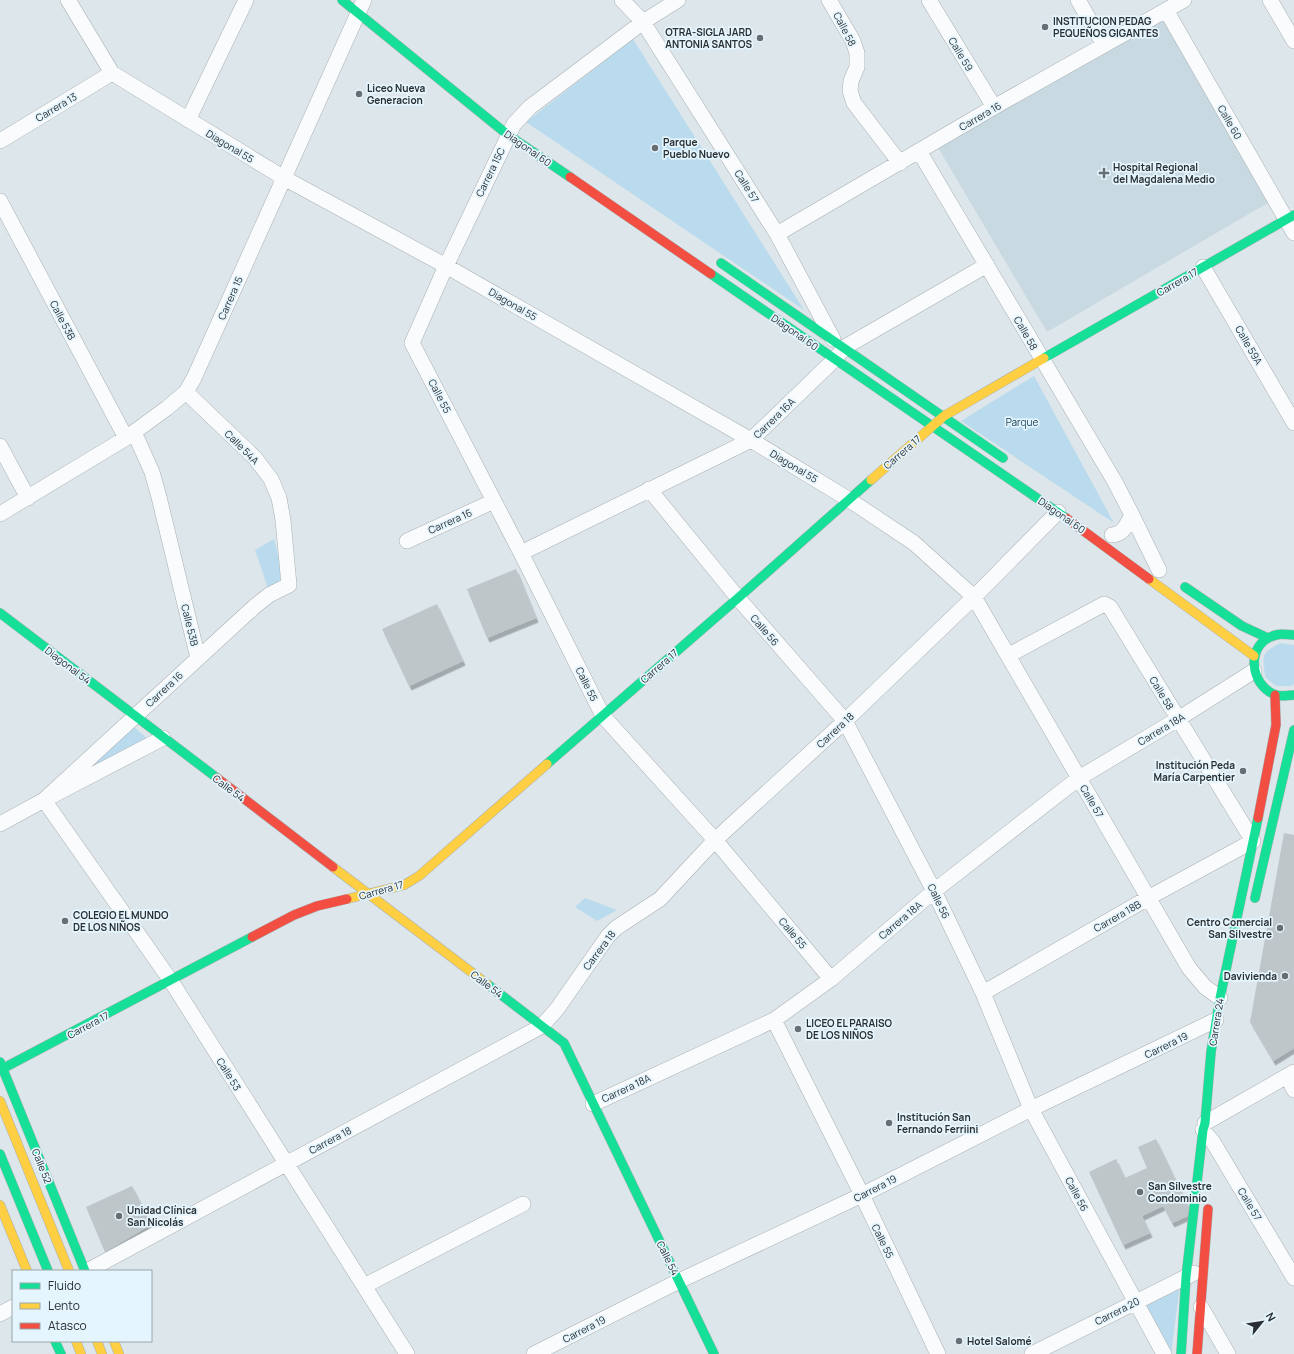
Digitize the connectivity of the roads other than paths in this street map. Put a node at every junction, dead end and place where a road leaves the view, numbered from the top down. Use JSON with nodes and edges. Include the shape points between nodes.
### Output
{"nodes":[{"id":1,"x":68,"y":0,"type":"edge"},
{"id":2,"x":246,"y":0,"type":"edge"},
{"id":3,"x":342,"y":0,"type":"edge"},
{"id":4,"x":622,"y":0,"type":"edge"},
{"id":5,"x":678,"y":0,"type":"edge"},
{"id":6,"x":829,"y":0,"type":"edge"},
{"id":7,"x":929,"y":0,"type":"edge"},
{"id":8,"x":1078,"y":0,"type":"edge"},
{"id":9,"x":1184,"y":0,"type":"edge"},
{"id":10,"x":1270,"y":0,"type":"edge"},
{"id":11,"x":362,"y":5,"type":"edge"},
{"id":12,"x":1166,"y":10,"type":"junction"},
{"id":13,"x":643,"y":22,"type":"junction"},
{"id":14,"x":1294,"y":40,"type":"edge"},
{"id":15,"x":1104,"y":45,"type":"junction"},
{"id":16,"x":112,"y":73,"type":"junction"},
{"id":17,"x":994,"y":107,"type":"junction"},
{"id":18,"x":188,"y":120,"type":"junction"},
{"id":19,"x":513,"y":126,"type":"junction"},
{"id":20,"x":0,"y":141,"type":"edge"},
{"id":21,"x":919,"y":151,"type":"junction"},
{"id":22,"x":900,"y":163,"type":"junction"},
{"id":23,"x":284,"y":178,"type":"junction"},
{"id":24,"x":0,"y":201,"type":"edge"},
{"id":25,"x":1290,"y":217,"type":"edge"},
{"id":26,"x":1294,"y":233,"type":"edge"},
{"id":27,"x":777,"y":234,"type":"junction"},
{"id":28,"x":716,"y":260,"type":"dead end"},
{"id":29,"x":987,"y":265,"type":"junction"},
{"id":30,"x":446,"y":266,"type":"junction"},
{"id":31,"x":1203,"y":267,"type":"junction"},
{"id":32,"x":412,"y":343,"type":"joint"},
{"id":33,"x":839,"y":344,"type":"junction"},
{"id":34,"x":834,"y":359,"type":"junction"},
{"id":35,"x":1042,"y":360,"type":"junction"},
{"id":36,"x":186,"y":392,"type":"junction"},
{"id":37,"x":944,"y":416,"type":"junction"},
{"id":38,"x":1294,"y":423,"type":"edge"},
{"id":39,"x":931,"y":426,"type":"junction"},
{"id":40,"x":130,"y":435,"type":"junction"},
{"id":41,"x":751,"y":440,"type":"junction"},
{"id":42,"x":0,"y":446,"type":"edge"},
{"id":43,"x":1009,"y":462,"type":"dead end"},
{"id":44,"x":649,"y":489,"type":"junction"},
{"id":45,"x":28,"y":498,"type":"junction"},
{"id":46,"x":848,"y":498,"type":"junction"},
{"id":47,"x":494,"y":501,"type":"junction"},
{"id":48,"x":1058,"y":512,"type":"junction"},
{"id":49,"x":0,"y":514,"type":"edge"},
{"id":50,"x":1132,"y":515,"type":"junction"},
{"id":51,"x":1113,"y":537,"type":"dead end"},
{"id":52,"x":407,"y":541,"type":"dead end"},
{"id":53,"x":522,"y":553,"type":"junction"},
{"id":54,"x":1141,"y":557,"type":"dead end"},
{"id":55,"x":1162,"y":572,"type":"joint"},
{"id":56,"x":1178,"y":583,"type":"dead end"},
{"id":57,"x":289,"y":585,"type":"joint"},
{"id":58,"x":974,"y":597,"type":"junction"},
{"id":59,"x":738,"y":598,"type":"junction"},
{"id":60,"x":0,"y":613,"type":"edge"},
{"id":61,"x":1294,"y":635,"type":"edge"},
{"id":62,"x":1268,"y":638,"type":"junction"},
{"id":63,"x":1009,"y":655,"type":"junction"},
{"id":64,"x":1254,"y":656,"type":"junction"},
{"id":65,"x":198,"y":658,"type":"junction"},
{"id":66,"x":1254,"y":671,"type":"junction"},
{"id":67,"x":1275,"y":695,"type":"junction"},
{"id":68,"x":1294,"y":695,"type":"edge"},
{"id":69,"x":135,"y":716,"type":"junction"},
{"id":70,"x":602,"y":716,"type":"junction"},
{"id":71,"x":1178,"y":719,"type":"junction"},
{"id":72,"x":845,"y":721,"type":"junction"},
{"id":73,"x":1294,"y":730,"type":"edge"},
{"id":74,"x":163,"y":738,"type":"junction"},
{"id":75,"x":1293,"y":742,"type":"edge"},
{"id":76,"x":1079,"y":778,"type":"junction"},
{"id":77,"x":44,"y":800,"type":"junction"},
{"id":78,"x":0,"y":824,"type":"edge"},
{"id":79,"x":715,"y":840,"type":"junction"},
{"id":80,"x":1252,"y":841,"type":"junction"},
{"id":81,"x":934,"y":891,"type":"junction"},
{"id":82,"x":369,"y":894,"type":"junction"},
{"id":83,"x":1148,"y":898,"type":"junction"},
{"id":84,"x":1253,"y":904,"type":"dead end"},
{"id":85,"x":831,"y":979,"type":"junction"},
{"id":86,"x":171,"y":982,"type":"junction"},
{"id":87,"x":983,"y":992,"type":"junction"},
{"id":88,"x":1220,"y":998,"type":"junction"},
{"id":89,"x":774,"y":1020,"type":"junction"},
{"id":90,"x":1216,"y":1020,"type":"junction"},
{"id":91,"x":542,"y":1026,"type":"junction"},
{"id":92,"x":1,"y":1067,"type":"edge"},
{"id":93,"x":1292,"y":1079,"type":"edge"},
{"id":94,"x":0,"y":1101,"type":"edge"},
{"id":95,"x":593,"y":1104,"type":"junction"},
{"id":96,"x":1031,"y":1109,"type":"junction"},
{"id":97,"x":1211,"y":1118,"type":"junction"},
{"id":98,"x":1213,"y":1142,"type":"junction"},
{"id":99,"x":0,"y":1154,"type":"edge"},
{"id":100,"x":1212,"y":1158,"type":"dead end"},
{"id":101,"x":286,"y":1164,"type":"junction"},
{"id":102,"x":862,"y":1195,"type":"junction"},
{"id":103,"x":1209,"y":1197,"type":"dead end"},
{"id":104,"x":522,"y":1204,"type":"dead end"},
{"id":105,"x":0,"y":1205,"type":"edge"},
{"id":106,"x":1203,"y":1268,"type":"junction"},
{"id":107,"x":27,"y":1270,"type":"edge"},
{"id":108,"x":48,"y":1270,"type":"edge"},
{"id":109,"x":69,"y":1270,"type":"edge"},
{"id":110,"x":86,"y":1270,"type":"edge"},
{"id":111,"x":88,"y":1270,"type":"edge"},
{"id":112,"x":1186,"y":1277,"type":"junction"},
{"id":113,"x":1294,"y":1278,"type":"edge"},
{"id":114,"x":679,"y":1281,"type":"junction"},
{"id":115,"x":364,"y":1286,"type":"junction"},
{"id":116,"x":1136,"y":1302,"type":"junction"},
{"id":117,"x":1201,"y":1307,"type":"junction"},
{"id":118,"x":12,"y":1308,"type":"edge"},
{"id":119,"x":0,"y":1314,"type":"edge"},
{"id":120,"x":55,"y":1342,"type":"edge"},
{"id":121,"x":76,"y":1342,"type":"edge"},
{"id":122,"x":97,"y":1342,"type":"edge"},
{"id":123,"x":114,"y":1342,"type":"edge"},
{"id":124,"x":60,"y":1354,"type":"edge"},
{"id":125,"x":81,"y":1354,"type":"edge"},
{"id":126,"x":102,"y":1354,"type":"edge"},
{"id":127,"x":119,"y":1354,"type":"edge"},
{"id":128,"x":407,"y":1354,"type":"edge"},
{"id":129,"x":534,"y":1354,"type":"edge"},
{"id":130,"x":714,"y":1354,"type":"edge"},
{"id":131,"x":938,"y":1354,"type":"edge"},
{"id":132,"x":1032,"y":1354,"type":"edge"},
{"id":133,"x":1164,"y":1354,"type":"edge"},
{"id":134,"x":1181,"y":1354,"type":"edge"},
{"id":135,"x":1197,"y":1354,"type":"edge"},
{"id":136,"x":1228,"y":1354,"type":"edge"}],
"edges":[{"from":1,"to":16,"type":"street","name":"Diagonal 55"},
{"from":2,"to":18,"type":"street"},
{"from":3,"to":11,"type":"street","name":"Diagonal 60"},
{"from":4,"to":13,"type":"street","name":"Calle 57"},
{"from":5,"to":13,"type":"street","name":"Carrera 15C"},
{"from":6,"to":22,"type":"street","name":"Calle 58","via":[[854,41],[857,53],[857,67],[850,91],[854,103]]},
{"from":7,"to":17,"type":"street","name":"Calle 59"},
{"from":8,"to":15,"type":"street"},
{"from":9,"to":12,"type":"street","name":"Carrera 16"},
{"from":10,"to":14,"type":"street"},
{"from":11,"to":19,"type":"street","name":"Diagonal 60"},
{"from":11,"to":23,"type":"street","name":"Carrera 15"},
{"from":12,"to":15,"type":"street","name":"Carrera 16"},
{"from":12,"to":25,"type":"street","name":"Calle 60"},
{"from":13,"to":19,"type":"street","name":"Carrera 15C","via":[[530,107]]},
{"from":13,"to":27,"type":"street","name":"Calle 57"},
{"from":15,"to":17,"type":"street","name":"Carrera 16"},
{"from":16,"to":18,"type":"street","name":"Diagonal 55"},
{"from":16,"to":20,"type":"street","name":"Carrera 13"},
{"from":17,"to":21,"type":"street","name":"Carrera 16"},
{"from":18,"to":23,"type":"street","name":"Diagonal 55"},
{"from":19,"to":30,"type":"street","name":"Carrera 15C"},
{"from":19,"to":34,"type":"street","name":"Diagonal 60"},
{"from":21,"to":22,"type":"street","name":"Carrera 16"},
{"from":21,"to":29,"type":"street","name":"Calle 58"},
{"from":22,"to":27,"type":"street","name":"Carrera 16"},
{"from":23,"to":30,"type":"street","name":"Diagonal 55"},
{"from":23,"to":36,"type":"street","name":"Carrera 15"},
{"from":24,"to":40,"type":"street","name":"Calle 53B"},
{"from":25,"to":26,"type":"street","name":"Calle 60"},
{"from":25,"to":31,"type":"street","name":"Carrera 17"},
{"from":27,"to":33,"type":"street","name":"Calle 57"},
{"from":28,"to":33,"type":"street","name":"Diagonal 60"},
{"from":29,"to":33,"type":"street","name":"Carrera 16A"},
{"from":29,"to":35,"type":"street","name":"Calle 58"},
{"from":30,"to":32,"type":"street","name":"Carrera 15C"},
{"from":30,"to":41,"type":"street","name":"Diagonal 55"},
{"from":31,"to":35,"type":"street","name":"Carrera 17"},
{"from":31,"to":38,"type":"street","name":"Calle 59A"},
{"from":32,"to":47,"type":"street","name":"Calle 55"},
{"from":33,"to":34,"type":"street","name":"Carrera 16A"},
{"from":33,"to":37,"type":"street","name":"Diagonal 60"},
{"from":34,"to":39,"type":"street","name":"Diagonal 60"},
{"from":34,"to":41,"type":"street","name":"Carrera 16A"},
{"from":35,"to":37,"type":"street","name":"Carrera 17"},
{"from":35,"to":50,"type":"street","name":"Calle 58"},
{"from":36,"to":40,"type":"street","name":"Carrera 15"},
{"from":36,"to":57,"type":"street","name":"Calle 54A","via":[[255,458],[271,478],[279,498],[283,520]]},
{"from":37,"to":39,"type":"street","name":"Carrera 17"},
{"from":37,"to":43,"type":"street","name":"Diagonal 60"},
{"from":39,"to":46,"type":"street","name":"Carrera 17"},
{"from":39,"to":48,"type":"street","name":"Diagonal 60"},
{"from":40,"to":45,"type":"street","name":"Carrera 15"},
{"from":40,"to":65,"type":"street","name":"Calle 53B","via":[[152,472]]},
{"from":41,"to":44,"type":"street","name":"Carrera 16A"},
{"from":41,"to":46,"type":"street","name":"Diagonal 55"},
{"from":42,"to":45,"type":"street"},
{"from":44,"to":53,"type":"street","name":"Carrera 16A"},
{"from":44,"to":59,"type":"street","name":"Calle 56"},
{"from":45,"to":49,"type":"street","name":"Carrera 15"},
{"from":46,"to":58,"type":"street","name":"Diagonal 55","via":[[914,543]]},
{"from":46,"to":59,"type":"street","name":"Carrera 17"},
{"from":47,"to":52,"type":"street","name":"Carrera 16"},
{"from":47,"to":53,"type":"street","name":"Calle 55"},
{"from":48,"to":58,"type":"street","name":"Carrera 18"},
{"from":48,"to":64,"type":"street","name":"Diagonal 60"},
{"from":50,"to":51,"type":"street","via":[[1122,532]]},
{"from":50,"to":55,"type":"street","name":"Calle 58"},
{"from":53,"to":70,"type":"street","name":"Calle 55"},
{"from":54,"to":55,"type":"street"},
{"from":56,"to":62,"type":"street","via":[[1242,626]]},
{"from":57,"to":65,"type":"street","name":"Carrera 16","via":[[269,595],[254,607]]},
{"from":58,"to":63,"type":"street","name":"Calle 57"},
{"from":58,"to":72,"type":"street","name":"Carrera 18"},
{"from":59,"to":70,"type":"street","name":"Carrera 17"},
{"from":59,"to":72,"type":"street","name":"Calle 56"},
{"from":60,"to":69,"type":"street","name":"Diagonal 54"},
{"from":61,"to":62,"type":"street","via":[[1276,634]]},
{"from":62,"to":64,"type":"street","via":[[1262,642]]},
{"from":63,"to":71,"type":"street","name":"Calle 58","via":[[1104,604],[1110,607]]},
{"from":63,"to":76,"type":"street","name":"Calle 57"},
{"from":64,"to":66,"type":"street"},
{"from":65,"to":69,"type":"street","name":"Carrera 16"},
{"from":66,"to":67,"type":"street","via":[[1257,681],[1264,689]]},
{"from":66,"to":71,"type":"street","name":"Carrera 18A"},
{"from":67,"to":68,"type":"street"},
{"from":67,"to":80,"type":"street","name":"Carrera 24","via":[[1274,745]]},
{"from":69,"to":74,"type":"street","name":"Calle 54"},
{"from":69,"to":77,"type":"street","name":"Carrera 16"},
{"from":70,"to":79,"type":"street","name":"Calle 55"},
{"from":70,"to":82,"type":"street","name":"Carrera 17","via":[[419,876],[404,884]]},
{"from":71,"to":76,"type":"street","name":"Carrera 18A"},
{"from":71,"to":80,"type":"street","name":"Calle 58"},
{"from":72,"to":79,"type":"street","name":"Carrera 18"},
{"from":72,"to":81,"type":"street","name":"Calle 56"},
{"from":73,"to":75,"type":"street"},
{"from":74,"to":77,"type":"street","name":"Carrera 16"},
{"from":74,"to":82,"type":"street","name":"Calle 54"},
{"from":75,"to":84,"type":"street"},
{"from":76,"to":81,"type":"street","name":"Carrera 18A"},
{"from":76,"to":83,"type":"street","name":"Calle 57"},
{"from":77,"to":78,"type":"street","name":"Carrera 16"},
{"from":77,"to":86,"type":"street","name":"Calle 53"},
{"from":79,"to":85,"type":"street","name":"Calle 55"},
{"from":79,"to":91,"type":"street","name":"Carrera 18","via":[[660,899],[608,936],[557,1009]]},
{"from":80,"to":83,"type":"street","name":"Carrera 18B"},
{"from":80,"to":88,"type":"street","name":"Carrera 24"},
{"from":81,"to":85,"type":"street","name":"Carrera 18A"},
{"from":81,"to":87,"type":"street","name":"Calle 56"},
{"from":82,"to":86,"type":"street","name":"Carrera 17","via":[[317,906],[294,915]]},
{"from":82,"to":91,"type":"street","name":"Calle 54"},
{"from":83,"to":87,"type":"street","name":"Carrera 18B"},
{"from":83,"to":88,"type":"street","name":"Calle 57","via":[[1189,968],[1205,987]]},
{"from":85,"to":89,"type":"street","name":"Carrera 18A"},
{"from":86,"to":92,"type":"street","name":"Carrera 17"},
{"from":86,"to":101,"type":"street","name":"Calle 53"},
{"from":87,"to":96,"type":"street","name":"Calle 56"},
{"from":88,"to":90,"type":"street","name":"Carrera 24"},
{"from":89,"to":95,"type":"street","name":"Carrera 18A"},
{"from":89,"to":102,"type":"street","name":"Calle 55"},
{"from":90,"to":96,"type":"street","name":"Carrera 19"},
{"from":90,"to":97,"type":"street","name":"Carrera 24"},
{"from":91,"to":95,"type":"street","name":"Calle 54","via":[[564,1043]]},
{"from":91,"to":101,"type":"street","name":"Carrera 18"},
{"from":92,"to":110,"type":"street","name":"Calle 52"},
{"from":93,"to":97,"type":"street"},
{"from":94,"to":109,"type":"street","name":"Calle 52"},
{"from":95,"to":114,"type":"street","name":"Calle 54"},
{"from":96,"to":102,"type":"street","name":"Carrera 19"},
{"from":96,"to":116,"type":"street","name":"Calle 56"},
{"from":97,"to":98,"type":"street","name":"Calle 57"},
{"from":97,"to":112,"type":"street","name":"Carrera 24"},
{"from":98,"to":100,"type":"street"},
{"from":98,"to":113,"type":"street","name":"Calle 57"},
{"from":99,"to":108,"type":"street"},
{"from":101,"to":111,"type":"street","name":"Carrera 18"},
{"from":101,"to":115,"type":"street","name":"Calle 53"},
{"from":102,"to":114,"type":"street","name":"Carrera 19"},
{"from":102,"to":131,"type":"street","name":"Calle 55"},
{"from":103,"to":106,"type":"street"},
{"from":104,"to":115,"type":"street"},
{"from":105,"to":107,"type":"street"},
{"from":106,"to":112,"type":"street","name":"Carrera 20"},
{"from":106,"to":117,"type":"street"},
{"from":112,"to":116,"type":"street","name":"Carrera 20"},
{"from":112,"to":134,"type":"street","name":"Carrera 24"},
{"from":114,"to":129,"type":"street","name":"Carrera 19"},
{"from":114,"to":130,"type":"street","name":"Calle 54"},
{"from":115,"to":128,"type":"street","name":"Calle 53"},
{"from":116,"to":132,"type":"street","name":"Carrera 20"},
{"from":116,"to":133,"type":"street","name":"Calle 56"},
{"from":117,"to":135,"type":"street"},
{"from":117,"to":136,"type":"street"},
{"from":118,"to":119,"type":"street"},
{"from":120,"to":124,"type":"street"},
{"from":121,"to":125,"type":"street"},
{"from":122,"to":126,"type":"street"},
{"from":123,"to":127,"type":"street"}]}
